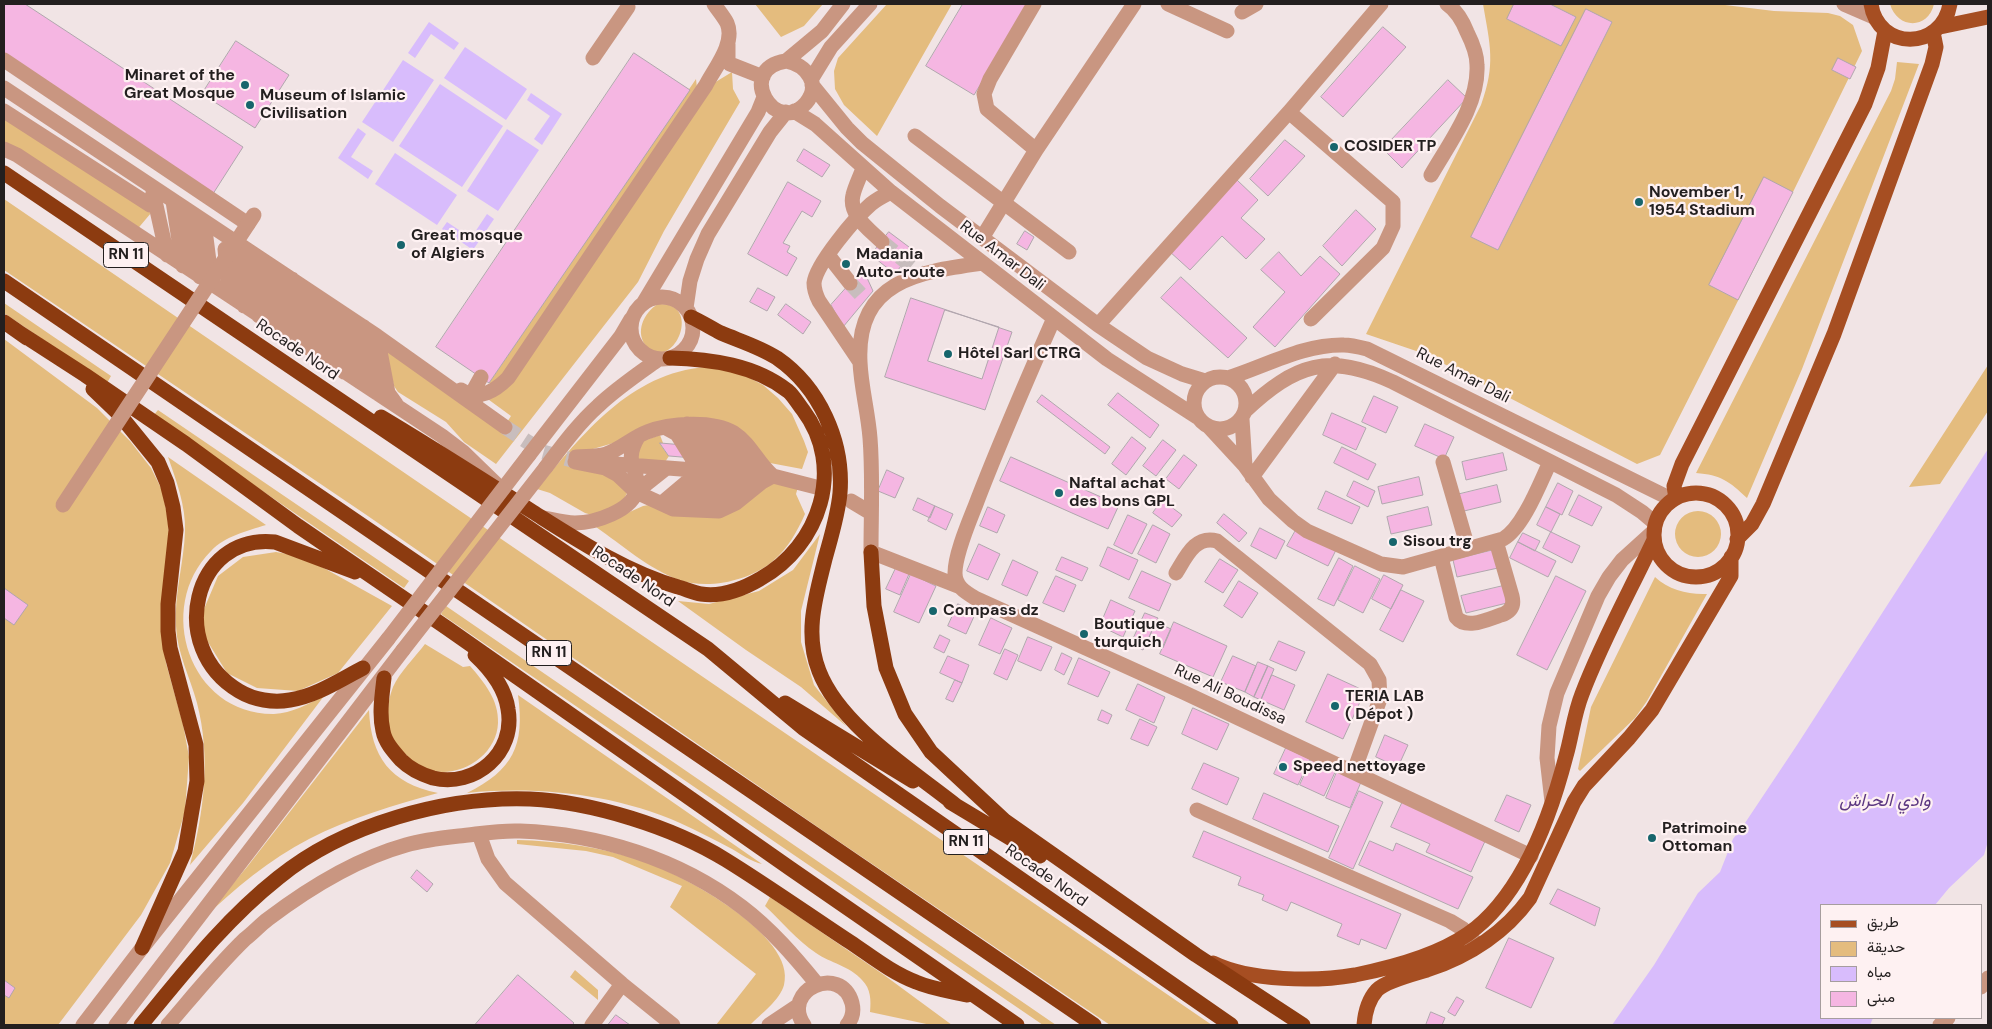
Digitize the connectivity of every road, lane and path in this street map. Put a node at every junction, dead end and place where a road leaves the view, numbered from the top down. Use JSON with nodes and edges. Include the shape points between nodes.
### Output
{"nodes":[{"id":1,"x":714,"y":4,"type":"edge"},
{"id":2,"x":843,"y":4,"type":"edge"},
{"id":3,"x":870,"y":4,"type":"edge"},
{"id":4,"x":1034,"y":4,"type":"edge"},
{"id":5,"x":1134,"y":4,"type":"edge"},
{"id":6,"x":1168,"y":4,"type":"edge"},
{"id":7,"x":1256,"y":4,"type":"edge"},
{"id":8,"x":1381,"y":4,"type":"edge"},
{"id":9,"x":1447,"y":4,"type":"edge"},
{"id":10,"x":1844,"y":4,"type":"edge"},
{"id":11,"x":1950,"y":4,"type":"edge"},
{"id":12,"x":628,"y":7,"type":"dead end"},
{"id":13,"x":1872,"y":11,"type":"edge"},
{"id":14,"x":1242,"y":12,"type":"dead end"},
{"id":15,"x":1988,"y":17,"type":"edge"},
{"id":16,"x":1937,"y":30,"type":"junction"},
{"id":17,"x":1227,"y":31,"type":"dead end"},
{"id":18,"x":1885,"y":31,"type":"junction"},
{"id":19,"x":728,"y":42,"type":"junction"},
{"id":20,"x":593,"y":58,"type":"dead end"},
{"id":21,"x":4,"y":60,"type":"edge"},
{"id":22,"x":786,"y":61,"type":"junction"},
{"id":23,"x":763,"y":77,"type":"junction"},
{"id":24,"x":812,"y":81,"type":"junction"},
{"id":25,"x":4,"y":88,"type":"edge"},
{"id":26,"x":764,"y":97,"type":"junction"},
{"id":27,"x":790,"y":111,"type":"junction"},
{"id":28,"x":4,"y":112,"type":"edge"},
{"id":29,"x":1289,"y":112,"type":"junction"},
{"id":30,"x":110,"y":135,"type":"dead end"},
{"id":31,"x":915,"y":136,"type":"dead end"},
{"id":32,"x":4,"y":149,"type":"edge"},
{"id":33,"x":1036,"y":150,"type":"junction"},
{"id":34,"x":110,"y":158,"type":"junction"},
{"id":35,"x":863,"y":168,"type":"junction"},
{"id":36,"x":4,"y":173,"type":"edge"},
{"id":37,"x":1431,"y":175,"type":"dead end"},
{"id":38,"x":152,"y":187,"type":"junction"},
{"id":39,"x":892,"y":192,"type":"junction"},
{"id":40,"x":173,"y":201,"type":"junction"},
{"id":41,"x":1003,"y":202,"type":"junction"},
{"id":42,"x":150,"y":205,"type":"dead end"},
{"id":43,"x":189,"y":212,"type":"junction"},
{"id":44,"x":858,"y":218,"type":"junction"},
{"id":45,"x":204,"y":222,"type":"junction"},
{"id":46,"x":223,"y":234,"type":"junction"},
{"id":47,"x":982,"y":238,"type":"junction"},
{"id":48,"x":882,"y":242,"type":"tunnel mouth"},
{"id":49,"x":239,"y":244,"type":"junction"},
{"id":50,"x":1069,"y":252,"type":"dead end"},
{"id":51,"x":252,"y":253,"type":"junction"},
{"id":52,"x":167,"y":254,"type":"junction"},
{"id":53,"x":828,"y":255,"type":"junction"},
{"id":54,"x":983,"y":263,"type":"junction"},
{"id":55,"x":183,"y":266,"type":"junction"},
{"id":56,"x":280,"y":271,"type":"junction"},
{"id":57,"x":4,"y":281,"type":"edge"},
{"id":58,"x":206,"y":281,"type":"junction"},
{"id":59,"x":850,"y":283,"type":"tunnel mouth"},
{"id":60,"x":314,"y":294,"type":"junction"},
{"id":61,"x":229,"y":295,"type":"junction"},
{"id":62,"x":644,"y":302,"type":"junction"},
{"id":63,"x":244,"y":306,"type":"junction"},
{"id":64,"x":335,"y":308,"type":"junction"},
{"id":65,"x":689,"y":312,"type":"junction"},
{"id":66,"x":259,"y":316,"type":"junction"},
{"id":67,"x":350,"y":318,"type":"junction"},
{"id":68,"x":1054,"y":318,"type":"junction"},
{"id":69,"x":631,"y":319,"type":"junction"},
{"id":70,"x":1311,"y":319,"type":"dead end"},
{"id":71,"x":4,"y":322,"type":"edge"},
{"id":72,"x":1098,"y":325,"type":"junction"},
{"id":73,"x":274,"y":326,"type":"junction"},
{"id":74,"x":364,"y":327,"type":"junction"},
{"id":75,"x":20,"y":334,"type":"junction"},
{"id":76,"x":287,"y":334,"type":"junction"},
{"id":77,"x":377,"y":336,"type":"junction"},
{"id":78,"x":247,"y":338,"type":"junction"},
{"id":79,"x":300,"y":343,"type":"junction"},
{"id":80,"x":316,"y":353,"type":"junction"},
{"id":81,"x":665,"y":358,"type":"junction"},
{"id":82,"x":330,"y":362,"type":"junction"},
{"id":83,"x":860,"y":362,"type":"junction"},
{"id":84,"x":1335,"y":364,"type":"junction"},
{"id":85,"x":344,"y":372,"type":"junction"},
{"id":86,"x":479,"y":376,"type":"dead end"},
{"id":87,"x":1228,"y":378,"type":"junction"},
{"id":88,"x":1205,"y":381,"type":"junction"},
{"id":89,"x":360,"y":382,"type":"junction"},
{"id":90,"x":377,"y":393,"type":"junction"},
{"id":91,"x":466,"y":395,"type":"junction"},
{"id":92,"x":403,"y":410,"type":"junction"},
{"id":93,"x":1243,"y":415,"type":"junction"},
{"id":94,"x":1197,"y":417,"type":"junction"},
{"id":95,"x":506,"y":425,"type":"tunnel mouth"},
{"id":96,"x":694,"y":425,"type":"junction"},
{"id":97,"x":1209,"y":427,"type":"junction"},
{"id":98,"x":666,"y":428,"type":"junction"},
{"id":99,"x":719,"y":428,"type":"junction"},
{"id":100,"x":638,"y":437,"type":"junction"},
{"id":101,"x":575,"y":460,"type":"junction"},
{"id":102,"x":1443,"y":462,"type":"dead end"},
{"id":103,"x":1550,"y":462,"type":"junction"},
{"id":104,"x":632,"y":466,"type":"junction"},
{"id":105,"x":665,"y":469,"type":"junction"},
{"id":106,"x":700,"y":471,"type":"junction"},
{"id":107,"x":1249,"y":471,"type":"junction"},
{"id":108,"x":717,"y":472,"type":"junction"},
{"id":109,"x":735,"y":474,"type":"junction"},
{"id":110,"x":753,"y":474,"type":"junction"},
{"id":111,"x":773,"y":476,"type":"junction"},
{"id":112,"x":816,"y":487,"type":"dead end"},
{"id":113,"x":636,"y":492,"type":"junction"},
{"id":114,"x":507,"y":495,"type":"junction"},
{"id":115,"x":1674,"y":499,"type":"junction"},
{"id":116,"x":851,"y":502,"type":"dead end"},
{"id":117,"x":662,"y":503,"type":"junction"},
{"id":118,"x":63,"y":504,"type":"dead end"},
{"id":119,"x":677,"y":509,"type":"junction"},
{"id":120,"x":695,"y":510,"type":"junction"},
{"id":121,"x":711,"y":511,"type":"junction"},
{"id":122,"x":871,"y":514,"type":"junction"},
{"id":123,"x":542,"y":518,"type":"junction"},
{"id":124,"x":1654,"y":531,"type":"junction"},
{"id":125,"x":1738,"y":539,"type":"junction"},
{"id":126,"x":1496,"y":541,"type":"junction"},
{"id":127,"x":1468,"y":548,"type":"junction"},
{"id":128,"x":871,"y":552,"type":"junction"},
{"id":129,"x":1441,"y":556,"type":"junction"},
{"id":130,"x":1731,"y":557,"type":"junction"},
{"id":131,"x":1176,"y":573,"type":"dead end"},
{"id":132,"x":381,"y":582,"type":"junction"},
{"id":133,"x":958,"y":586,"type":"junction"},
{"id":134,"x":447,"y":628,"type":"junction"},
{"id":135,"x":708,"y":649,"type":"junction"},
{"id":136,"x":363,"y":668,"type":"junction"},
{"id":137,"x":384,"y":678,"type":"junction"},
{"id":138,"x":1354,"y":772,"type":"junction"},
{"id":139,"x":1552,"y":802,"type":"junction"},
{"id":140,"x":958,"y":807,"type":"junction"},
{"id":141,"x":1197,"y":810,"type":"dead end"},
{"id":142,"x":479,"y":834,"type":"junction"},
{"id":143,"x":1531,"y":856,"type":"junction"},
{"id":144,"x":1090,"y":882,"type":"junction"},
{"id":145,"x":1468,"y":934,"type":"junction"},
{"id":146,"x":1479,"y":947,"type":"junction"},
{"id":147,"x":142,"y":948,"type":"junction"},
{"id":148,"x":1196,"y":955,"type":"junction"},
{"id":149,"x":622,"y":984,"type":"junction"},
{"id":150,"x":817,"y":984,"type":"junction"},
{"id":151,"x":979,"y":1000,"type":"junction"},
{"id":152,"x":799,"y":1005,"type":"junction"},
{"id":153,"x":851,"y":1024,"type":"edge"},
{"id":154,"x":83,"y":1025,"type":"edge"},
{"id":155,"x":116,"y":1025,"type":"edge"},
{"id":156,"x":141,"y":1025,"type":"edge"},
{"id":157,"x":168,"y":1025,"type":"edge"},
{"id":158,"x":592,"y":1025,"type":"edge"},
{"id":159,"x":673,"y":1025,"type":"edge"},
{"id":160,"x":769,"y":1025,"type":"edge"},
{"id":161,"x":804,"y":1025,"type":"edge"},
{"id":162,"x":1017,"y":1025,"type":"edge"},
{"id":163,"x":1094,"y":1025,"type":"edge"},
{"id":164,"x":1231,"y":1025,"type":"edge"},
{"id":165,"x":1304,"y":1025,"type":"edge"},
{"id":166,"x":1364,"y":1025,"type":"edge"}],
"edges":[{"from":1,"to":19,"type":"street","via":[[728,25]]},
{"from":2,"to":22,"type":"street","via":[[822,31]]},
{"from":3,"to":24,"type":"street","via":[[831,47]]},
{"from":4,"to":33,"type":"street","via":[[984,94],[987,110]]},
{"from":5,"to":33,"type":"street"},
{"from":6,"to":17,"type":"street"},
{"from":7,"to":14,"type":"street"},
{"from":8,"to":29,"type":"street"},
{"from":9,"to":37,"type":"street","via":[[1463,23],[1472,43],[1477,64],[1476,85],[1463,119]]},
{"from":10,"to":13,"type":"street"},
{"from":11,"to":16,"type":"main road","via":[[1949,13]]},
{"from":12,"to":20,"type":"street"},
{"from":13,"to":18,"type":"main road"},
{"from":15,"to":16,"type":"main road"},
{"from":16,"to":18,"type":"main road","via":[[1909,40]]},
{"from":16,"to":125,"type":"main road","via":[[1932,64],[1834,334],[1762,504],[1752,524]]},
{"from":18,"to":115,"type":"main road","via":[[1878,68],[1865,104],[1682,464],[1674,486]]},
{"from":19,"to":23,"type":"street","via":[[730,64]]},
{"from":19,"to":91,"type":"street","via":[[706,85],[508,378],[492,391]]},
{"from":21,"to":118,"type":"street","bridge":true,"via":[[251,220]]},
{"from":22,"to":23,"type":"street","via":[[773,64]]},
{"from":22,"to":24,"type":"street","via":[[805,68]]},
{"from":23,"to":26,"type":"street","via":[[761,89]]},
{"from":24,"to":27,"type":"street","via":[[808,101]]},
{"from":24,"to":47,"type":"street","name":"Rue Amar Dali","via":[[862,143]]},
{"from":25,"to":34,"type":"street"},
{"from":26,"to":27,"type":"street","via":[[777,110]]},
{"from":26,"to":62,"type":"street"},
{"from":27,"to":35,"type":"street","name":"Rue Amar Dali","via":[[815,124]]},
{"from":27,"to":65,"type":"street","via":[[770,132],[708,234],[690,281]]},
{"from":28,"to":42,"type":"street"},
{"from":29,"to":70,"type":"street","via":[[1393,202],[1393,226],[1384,248]]},
{"from":29,"to":72,"type":"street"},
{"from":30,"to":34,"type":"street"},
{"from":31,"to":41,"type":"street"},
{"from":32,"to":52,"type":"street"},
{"from":33,"to":41,"type":"street"},
{"from":34,"to":38,"type":"street"},
{"from":35,"to":39,"type":"street","name":"Rue Amar Dali"},
{"from":35,"to":44,"type":"street","via":[[852,199]]},
{"from":36,"to":78,"type":"highway","name":"Rocade Nord","number":"RN 11"},
{"from":38,"to":40,"type":"street"},
{"from":38,"to":52,"type":"street"},
{"from":39,"to":44,"type":"street","via":[[873,202]]},
{"from":39,"to":54,"type":"street","name":"Rue Amar Dali"},
{"from":40,"to":43,"type":"street"},
{"from":40,"to":55,"type":"street"},
{"from":41,"to":47,"type":"street"},
{"from":41,"to":50,"type":"street"},
{"from":43,"to":45,"type":"street"},
{"from":43,"to":58,"type":"street"},
{"from":44,"to":48,"type":"street"},
{"from":44,"to":53,"type":"street"},
{"from":45,"to":46,"type":"street"},
{"from":45,"to":58,"type":"street"},
{"from":46,"to":49,"type":"street"},
{"from":46,"to":61,"type":"street"},
{"from":47,"to":72,"type":"street","name":"Rue Amar Dali"},
{"from":49,"to":51,"type":"street"},
{"from":49,"to":63,"type":"street"},
{"from":51,"to":56,"type":"street"},
{"from":51,"to":66,"type":"street"},
{"from":52,"to":55,"type":"street"},
{"from":53,"to":59,"type":"street"},
{"from":53,"to":83,"type":"street","via":[[816,276],[815,294]]},
{"from":54,"to":68,"type":"street","name":"Rue Amar Dali"},
{"from":54,"to":83,"type":"street","via":[[909,278],[894,284],[869,303],[862,332]]},
{"from":55,"to":58,"type":"street"},
{"from":56,"to":60,"type":"street"},
{"from":56,"to":73,"type":"street"},
{"from":56,"to":76,"type":"street"},
{"from":56,"to":79,"type":"street"},
{"from":57,"to":163,"type":"highway","number":"RN 11"},
{"from":58,"to":61,"type":"street"},
{"from":60,"to":64,"type":"street"},
{"from":60,"to":80,"type":"street"},
{"from":60,"to":82,"type":"street"},
{"from":61,"to":63,"type":"street"},
{"from":62,"to":65,"type":"street","via":[[655,296],[666,297],[677,300]]},
{"from":62,"to":69,"type":"street"},
{"from":63,"to":66,"type":"street"},
{"from":64,"to":67,"type":"street"},
{"from":64,"to":85,"type":"street"},
{"from":65,"to":81,"type":"street","via":[[692,337],[680,354]]},
{"from":65,"to":140,"type":"highway","via":[[777,358],[807,386],[822,409],[837,449],[840,492],[812,619],[811,638],[819,672],[835,701],[853,721]]},
{"from":66,"to":73,"type":"street"},
{"from":67,"to":74,"type":"street"},
{"from":67,"to":89,"type":"street"},
{"from":68,"to":94,"type":"street","name":"Rue Amar Dali","via":[[1130,375]]},
{"from":68,"to":133,"type":"street","via":[[968,526],[955,574]]},
{"from":69,"to":81,"type":"street","via":[[636,346],[649,356]]},
{"from":69,"to":136,"type":"street","bridge":true},
{"from":71,"to":75,"type":"highway","number":"RN 11"},
{"from":72,"to":88,"type":"street","name":"Rue Amar Dali","via":[[1153,361]]},
{"from":73,"to":76,"type":"street"},
{"from":74,"to":77,"type":"street"},
{"from":74,"to":90,"type":"street"},
{"from":75,"to":132,"type":"highway","number":"RN 11","via":[[186,444]]},
{"from":75,"to":147,"type":"highway","via":[[94,390],[118,414],[158,462],[173,507],[176,543],[168,631],[193,729],[197,780],[185,851]]},
{"from":76,"to":79,"type":"street"},
{"from":77,"to":91,"type":"street"},
{"from":77,"to":92,"type":"street","via":[[388,393]]},
{"from":78,"to":114,"type":"highway"},
{"from":78,"to":135,"type":"highway","name":"Rocade Nord","number":"RN 11"},
{"from":79,"to":80,"type":"street"},
{"from":80,"to":82,"type":"street"},
{"from":81,"to":123,"type":"highway","via":[[718,362],[756,373],[790,393],[808,417],[823,454],[824,480],[815,522],[795,553],[775,572],[753,584],[735,591],[701,594],[638,572]]},
{"from":81,"to":137,"type":"street","bridge":true,"via":[[616,390],[573,432]]},
{"from":82,"to":85,"type":"street"},
{"from":83,"to":122,"type":"street","via":[[870,438]]},
{"from":84,"to":93,"type":"street","via":[[1319,366],[1277,383]]},
{"from":84,"to":103,"type":"street","via":[[1357,368],[1393,382]]},
{"from":84,"to":107,"type":"street"},
{"from":85,"to":89,"type":"street"},
{"from":86,"to":91,"type":"street"},
{"from":87,"to":88,"type":"street"},
{"from":87,"to":93,"type":"street","via":[[1245,395]]},
{"from":87,"to":115,"type":"street","name":"Rue Amar Dali","via":[[1316,348],[1344,345],[1367,349]]},
{"from":88,"to":94,"type":"street","via":[[1195,394]]},
{"from":89,"to":90,"type":"street"},
{"from":90,"to":92,"type":"street"},
{"from":91,"to":95,"type":"street"},
{"from":92,"to":114,"type":"street","via":[[463,452]]},
{"from":93,"to":97,"type":"street","via":[[1227,429]]},
{"from":93,"to":107,"type":"street"},
{"from":94,"to":97,"type":"street"},
{"from":96,"to":98,"type":"street","via":[[677,424]]},
{"from":96,"to":99,"type":"street"},
{"from":96,"to":108,"type":"street"},
{"from":96,"to":109,"type":"street"},
{"from":97,"to":107,"type":"street"},
{"from":98,"to":100,"type":"street"},
{"from":98,"to":106,"type":"street","via":[[676,434]]},
{"from":99,"to":110,"type":"street"},
{"from":99,"to":111,"type":"street","via":[[739,437]]},
{"from":100,"to":101,"type":"street","via":[[603,455]]},
{"from":100,"to":104,"type":"street","via":[[631,455]]},
{"from":101,"to":104,"type":"street"},
{"from":101,"to":113,"type":"street","via":[[606,468]]},
{"from":102,"to":127,"type":"street"},
{"from":103,"to":124,"type":"street","via":[[1624,500]]},
{"from":103,"to":126,"type":"street","via":[[1518,525],[1509,536]]},
{"from":104,"to":105,"type":"street"},
{"from":104,"to":113,"type":"street"},
{"from":105,"to":106,"type":"street"},
{"from":105,"to":113,"type":"street"},
{"from":106,"to":108,"type":"street"},
{"from":106,"to":117,"type":"street"},
{"from":107,"to":129,"type":"street","via":[[1293,521],[1307,531],[1368,559],[1403,567]]},
{"from":108,"to":109,"type":"street"},
{"from":108,"to":119,"type":"street"},
{"from":109,"to":110,"type":"street"},
{"from":109,"to":120,"type":"street"},
{"from":110,"to":111,"type":"street"},
{"from":110,"to":121,"type":"street"},
{"from":111,"to":112,"type":"street"},
{"from":111,"to":121,"type":"street","via":[[729,507]]},
{"from":113,"to":117,"type":"street"},
{"from":113,"to":123,"type":"street","via":[[625,506],[605,517],[576,523]]},
{"from":114,"to":123,"type":"highway"},
{"from":115,"to":124,"type":"main road","via":[[1662,510]]},
{"from":115,"to":125,"type":"main road","via":[[1695,493],[1723,503],[1735,519]]},
{"from":116,"to":122,"type":"street"},
{"from":117,"to":119,"type":"street"},
{"from":119,"to":120,"type":"street"},
{"from":120,"to":121,"type":"street"},
{"from":122,"to":128,"type":"street"},
{"from":124,"to":130,"type":"main road","via":[[1660,557],[1682,574],[1709,574],[1725,565]]},
{"from":124,"to":139,"type":"main road","via":[[1582,694]]},
{"from":124,"to":139,"type":"street","via":[[1622,560],[1609,577],[1557,693],[1546,758]]},
{"from":125,"to":130,"type":"main road"},
{"from":126,"to":127,"type":"street"},
{"from":126,"to":129,"type":"street","via":[[1513,604],[1504,614],[1470,624],[1462,623],[1456,617]]},
{"from":127,"to":129,"type":"street"},
{"from":128,"to":133,"type":"street","name":"Rue Ali Boudissa"},
{"from":128,"to":144,"type":"highway","via":[[880,644],[889,677],[905,714],[931,752],[999,815]]},
{"from":130,"to":146,"type":"main road","via":[[1731,576],[1652,710],[1584,786],[1526,904]]},
{"from":131,"to":138,"type":"street","via":[[1195,545],[1206,540],[1217,541],[1370,664],[1379,680],[1380,699]]},
{"from":132,"to":134,"type":"highway","number":"RN 11"},
{"from":132,"to":136,"type":"highway","via":[[282,544],[262,540],[239,547],[220,561],[206,580],[197,602],[196,627],[207,661],[222,679],[242,693],[277,701],[301,698]]},
{"from":133,"to":138,"type":"street","name":"Rue Ali Boudissa","via":[[975,598]]},
{"from":134,"to":137,"type":"highway","via":[[495,677],[508,707],[509,726],[504,745],[485,768],[470,776],[448,780],[410,769],[394,752],[383,733]]},
{"from":134,"to":151,"type":"highway","number":"RN 11"},
{"from":135,"to":140,"type":"highway","number":"RN 11","via":[[816,723]]},
{"from":135,"to":164,"type":"highway","name":"Rocade Nord","number":"RN 11","via":[[803,728]]},
{"from":136,"to":147,"type":"street"},
{"from":137,"to":155,"type":"street"},
{"from":138,"to":143,"type":"street","name":"Rue Ali Boudissa"},
{"from":139,"to":143,"type":"main road"},
{"from":140,"to":144,"type":"highway","number":"RN 11"},
{"from":141,"to":145,"type":"street","via":[[1450,921]]},
{"from":142,"to":149,"type":"street","via":[[488,859],[505,883]]},
{"from":142,"to":150,"type":"street","via":[[520,831],[597,842],[628,849],[674,866],[742,907],[780,942]]},
{"from":142,"to":157,"type":"street","via":[[406,844],[357,863],[324,881],[266,920],[221,962]]},
{"from":143,"to":145,"type":"main road","via":[[1508,894]]},
{"from":144,"to":148,"type":"highway","number":"RN 11"},
{"from":145,"to":146,"type":"street"},
{"from":145,"to":148,"type":"main road","via":[[1433,952],[1340,977],[1265,976],[1218,965]]},
{"from":146,"to":166,"type":"main road","via":[[1378,988],[1368,1002]]},
{"from":147,"to":154,"type":"street"},
{"from":148,"to":165,"type":"highway","number":"RN 11"},
{"from":149,"to":158,"type":"street"},
{"from":149,"to":159,"type":"street"},
{"from":150,"to":152,"type":"street","via":[[802,996]]},
{"from":150,"to":153,"type":"street","via":[[835,984],[849,996],[853,1013]]},
{"from":151,"to":156,"type":"highway","via":[[898,974],[725,859],[667,831],[590,808],[532,799],[498,800],[464,803],[399,817],[344,838],[307,858],[279,876],[214,937]]},
{"from":151,"to":162,"type":"highway","number":"RN 11"},
{"from":152,"to":160,"type":"street"},
{"from":152,"to":161,"type":"street"}]}
